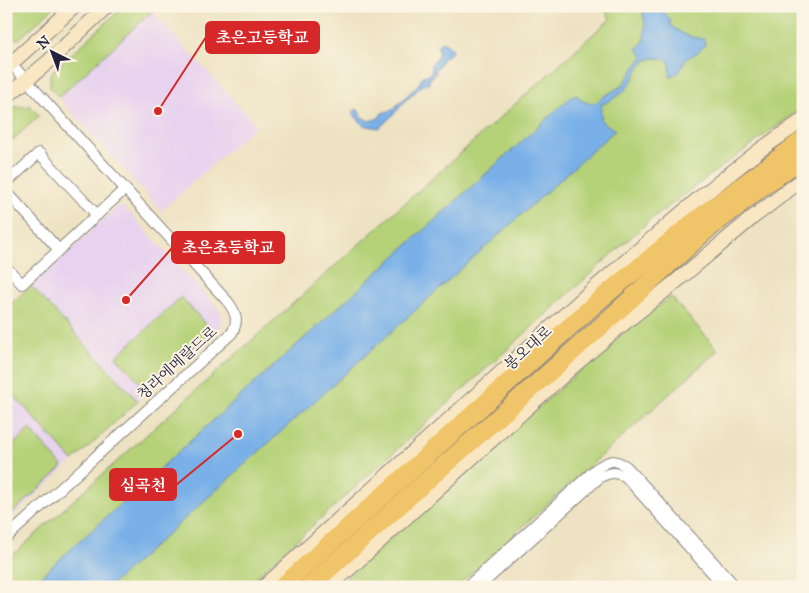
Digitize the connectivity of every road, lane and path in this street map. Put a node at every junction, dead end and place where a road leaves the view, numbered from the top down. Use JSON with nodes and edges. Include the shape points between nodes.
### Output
{"nodes":[{"id":1,"x":75,"y":6,"type":"edge"},
{"id":2,"x":107,"y":6,"type":"edge"},
{"id":3,"x":8,"y":63,"type":"edge"},
{"id":4,"x":26,"y":80,"type":"junction"},
{"id":5,"x":6,"y":97,"type":"edge"},
{"id":6,"x":803,"y":120,"type":"edge"},
{"id":7,"x":803,"y":140,"type":"edge"},
{"id":8,"x":803,"y":158,"type":"edge"},
{"id":9,"x":803,"y":179,"type":"edge"},
{"id":10,"x":6,"y":183,"type":"edge"},
{"id":11,"x":125,"y":189,"type":"junction"},
{"id":12,"x":6,"y":191,"type":"edge"},
{"id":13,"x":97,"y":215,"type":"junction"},
{"id":14,"x":59,"y":250,"type":"junction"},
{"id":15,"x":6,"y":267,"type":"edge"},
{"id":16,"x":539,"y":338,"type":"junction"},
{"id":17,"x":570,"y":369,"type":"junction"},
{"id":18,"x":418,"y":476,"type":"junction"},
{"id":19,"x":383,"y":496,"type":"junction"},
{"id":20,"x":394,"y":510,"type":"junction"},
{"id":21,"x":6,"y":538,"type":"edge"},
{"id":22,"x":264,"y":587,"type":"edge"},
{"id":23,"x":268,"y":587,"type":"edge"},
{"id":24,"x":282,"y":587,"type":"edge"},
{"id":25,"x":309,"y":587,"type":"edge"},
{"id":26,"x":319,"y":587,"type":"edge"},
{"id":27,"x":329,"y":587,"type":"edge"},
{"id":28,"x":466,"y":587,"type":"edge"},
{"id":29,"x":479,"y":587,"type":"edge"},
{"id":30,"x":725,"y":587,"type":"edge"},
{"id":31,"x":736,"y":587,"type":"edge"}],
"edges":[{"from":1,"to":3,"type":"main road"},
{"from":2,"to":4,"type":"main road"},
{"from":3,"to":4,"type":"street","name":"청라에메랄드로"},
{"from":4,"to":5,"type":"main road"},
{"from":4,"to":11,"type":"street","name":"청라에메랄드로"},
{"from":6,"to":16,"type":"main road","name":"봉오대로","via":[[698,198]]},
{"from":7,"to":18,"type":"highway","name":"봉오대로","via":[[695,221],[597,302]]},
{"from":8,"to":18,"type":"highway","name":"봉오대로","via":[[702,234],[599,328]]},
{"from":9,"to":17,"type":"main road"},
{"from":10,"to":13,"type":"street","via":[[40,153]]},
{"from":11,"to":13,"type":"street"},
{"from":11,"to":21,"type":"street","name":"청라에메랄드로","via":[[228,302],[236,316],[235,326],[232,333]]},
{"from":12,"to":14,"type":"street"},
{"from":13,"to":14,"type":"street"},
{"from":14,"to":15,"type":"street","via":[[22,284]]},
{"from":16,"to":18,"type":"highway"},
{"from":16,"to":22,"type":"main road","name":"봉오대로"},
{"from":17,"to":18,"type":"highway"},
{"from":17,"to":27,"type":"main road"},
{"from":18,"to":19,"type":"highway","name":"봉오대로"},
{"from":18,"to":20,"type":"highway","name":"봉오대로"},
{"from":19,"to":23,"type":"highway"},
{"from":19,"to":24,"type":"highway","name":"봉오대로"},
{"from":20,"to":25,"type":"highway","name":"봉오대로"},
{"from":20,"to":26,"type":"highway"},
{"from":28,"to":31,"type":"street","via":[[597,468],[609,461],[617,461],[627,467]]},
{"from":29,"to":30,"type":"street","via":[[608,473],[625,476]]}]}
